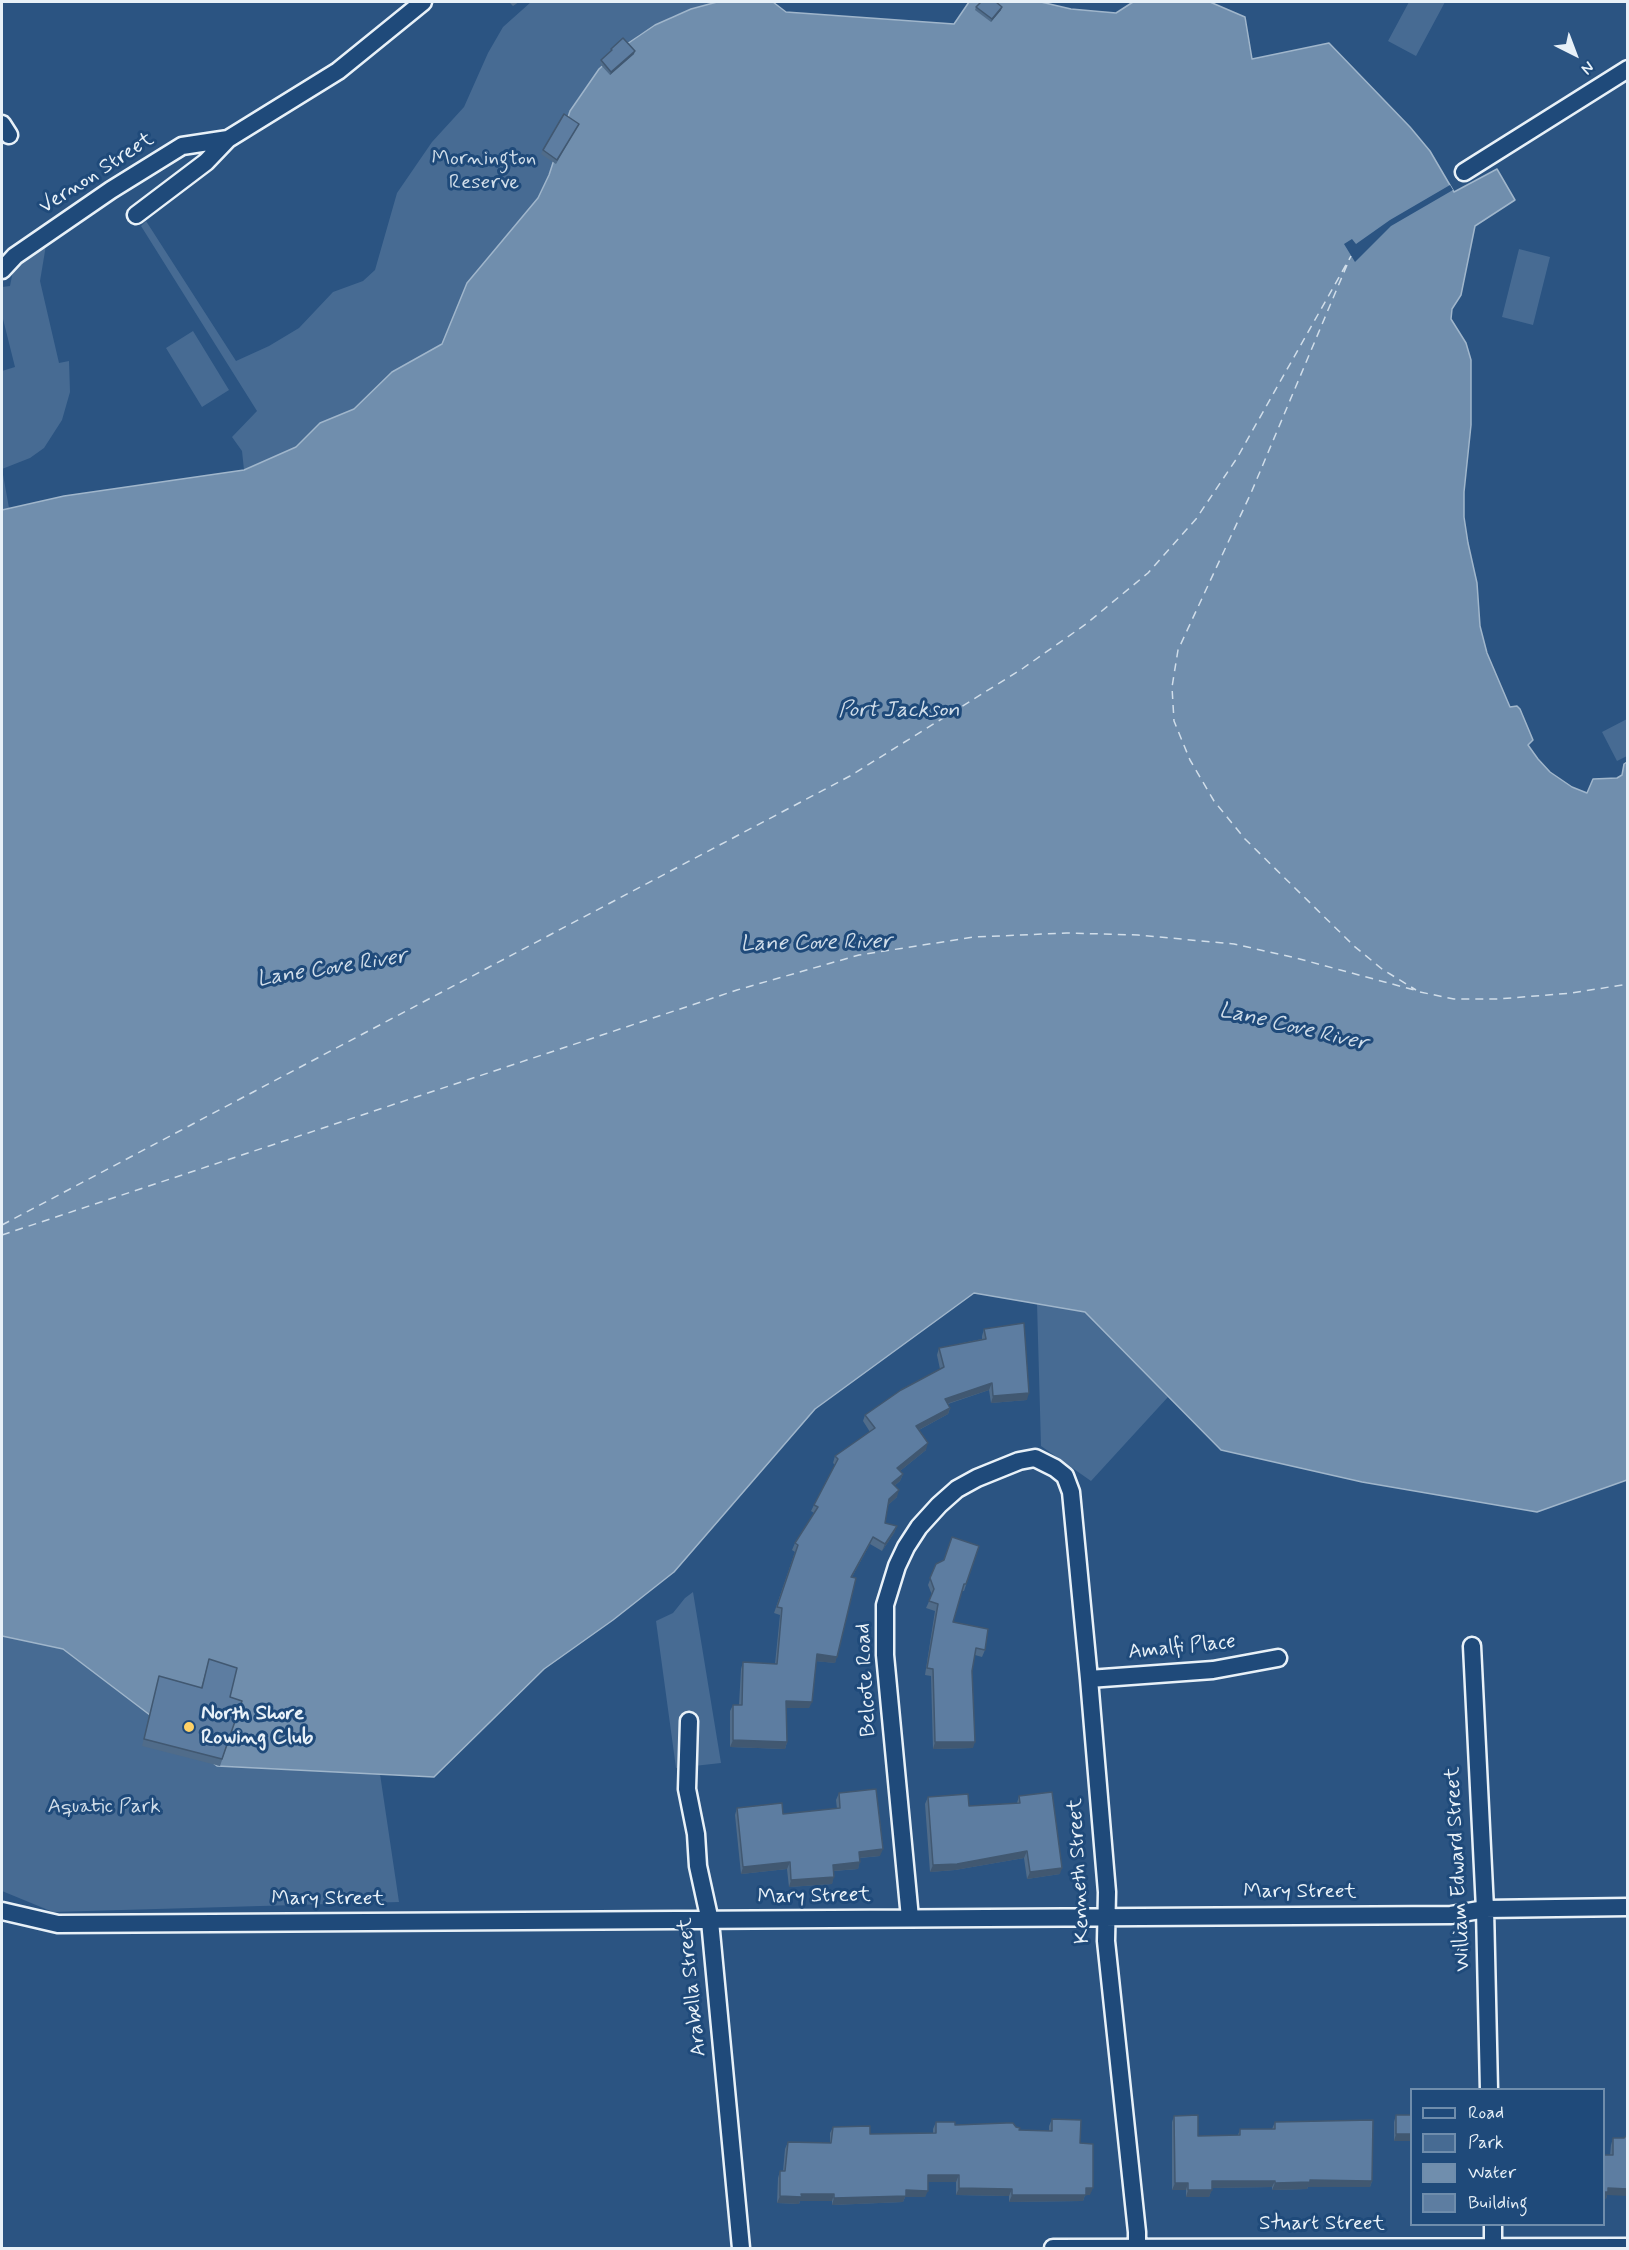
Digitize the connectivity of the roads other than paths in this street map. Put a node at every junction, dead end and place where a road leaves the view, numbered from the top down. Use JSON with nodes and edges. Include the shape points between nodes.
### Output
{"nodes":[{"id":1,"x":423,"y":2,"type":"edge"},
{"id":2,"x":1628,"y":69,"type":"edge"},
{"id":3,"x":228,"y":139,"type":"junction"},
{"id":4,"x":1464,"y":172,"type":"dead end"},
{"id":5,"x":136,"y":215,"type":"dead end"},
{"id":6,"x":2,"y":270,"type":"edge"},
{"id":7,"x":1071,"y":1492,"type":"joint"},
{"id":8,"x":1472,"y":1646,"type":"dead end"},
{"id":9,"x":1278,"y":1658,"type":"dead end"},
{"id":10,"x":1089,"y":1679,"type":"junction"},
{"id":11,"x":689,"y":1721,"type":"dead end"},
{"id":12,"x":1628,"y":1906,"type":"edge"},
{"id":13,"x":1485,"y":1909,"type":"junction"},
{"id":14,"x":2,"y":1911,"type":"edge"},
{"id":15,"x":1106,"y":1917,"type":"junction"},
{"id":16,"x":910,"y":1918,"type":"junction"},
{"id":17,"x":710,"y":1921,"type":"junction"},
{"id":18,"x":1490,"y":2088,"type":"edge"},
{"id":19,"x":1493,"y":2226,"type":"edge"},
{"id":20,"x":1468,"y":2247,"type":"edge"},
{"id":21,"x":1493,"y":2247,"type":"junction"},
{"id":22,"x":1628,"y":2247,"type":"edge"},
{"id":23,"x":741,"y":2248,"type":"edge"},
{"id":24,"x":1053,"y":2248,"type":"edge"},
{"id":25,"x":1111,"y":2248,"type":"edge"},
{"id":26,"x":1137,"y":2248,"type":"edge"}],
"edges":[{"from":1,"to":3,"type":"street","name":"Vernon Street","via":[[338,71]]},
{"from":2,"to":4,"type":"street"},
{"from":3,"to":5,"type":"street","name":"Vernon Street","via":[[206,162]]},
{"from":3,"to":6,"type":"street","name":"Vernon Street","via":[[182,146],[15,256]]},
{"from":7,"to":10,"type":"street","name":"Kenneth Street"},
{"from":7,"to":16,"type":"street","name":"Belcote Road","via":[[1065,1476],[1035,1458],[977,1478],[957,1489],[919,1527],[897,1566],[885,1605],[885,1655]]},
{"from":8,"to":13,"type":"street","name":"William Edward Street"},
{"from":9,"to":10,"type":"street","name":"Amalfi Place","via":[[1213,1670]]},
{"from":10,"to":15,"type":"street","name":"Kenneth Street"},
{"from":11,"to":17,"type":"street","name":"Arabella Street","via":[[687,1789]]},
{"from":12,"to":13,"type":"street","name":"Mary Street"},
{"from":13,"to":15,"type":"street","name":"Mary Street","via":[[1451,1915]]},
{"from":13,"to":18,"type":"street","name":"William Edward Street"},
{"from":14,"to":17,"type":"street","name":"Mary Street","via":[[58,1924]]},
{"from":15,"to":16,"type":"street","name":"Mary Street"},
{"from":15,"to":26,"type":"street","name":"Kenneth Street"},
{"from":16,"to":17,"type":"street","name":"Mary Street"},
{"from":17,"to":23,"type":"street","name":"Arabella Street"},
{"from":19,"to":21,"type":"street"},
{"from":20,"to":21,"type":"street","name":"Stuart Street"},
{"from":20,"to":26,"type":"street","name":"Stuart Street"},
{"from":21,"to":22,"type":"street","name":"Stuart Street"},
{"from":24,"to":25,"type":"street","name":"Stuart Street"},
{"from":25,"to":26,"type":"street","name":"Stuart Street"}]}
